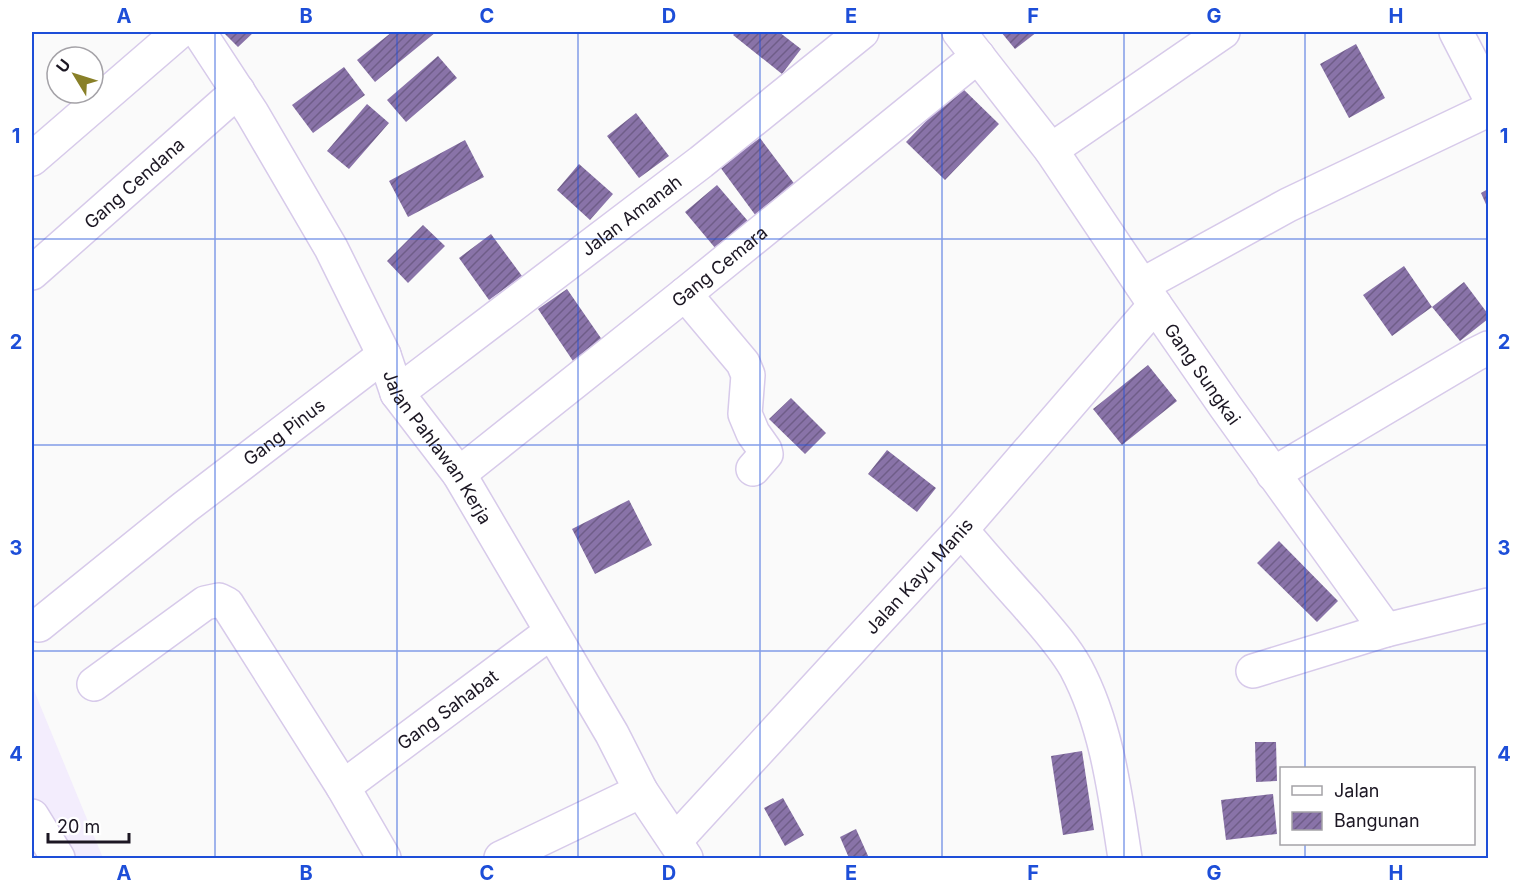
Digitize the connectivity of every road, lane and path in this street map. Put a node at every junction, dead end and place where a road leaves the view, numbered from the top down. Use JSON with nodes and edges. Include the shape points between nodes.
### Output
{"nodes":[{"id":1,"x":179,"y":32,"type":"edge"},
{"id":2,"x":200,"y":32,"type":"edge"},
{"id":3,"x":862,"y":32,"type":"edge"},
{"id":4,"x":1223,"y":32,"type":"edge"},
{"id":5,"x":1456,"y":32,"type":"edge"},
{"id":6,"x":969,"y":44,"type":"edge"},
{"id":7,"x":238,"y":92,"type":"junction"},
{"id":8,"x":1488,"y":94,"type":"edge"},
{"id":9,"x":1488,"y":110,"type":"edge"},
{"id":10,"x":1050,"y":150,"type":"junction"},
{"id":11,"x":32,"y":159,"type":"edge"},
{"id":12,"x":32,"y":273,"type":"edge"},
{"id":13,"x":685,"y":294,"type":"junction"},
{"id":14,"x":1149,"y":295,"type":"junction"},
{"id":15,"x":1481,"y":351,"type":"edge"},
{"id":16,"x":384,"y":355,"type":"junction"},
{"id":17,"x":397,"y":393,"type":"junction"},
{"id":18,"x":753,"y":469,"type":"dead end"},
{"id":19,"x":459,"y":474,"type":"junction"},
{"id":20,"x":1273,"y":474,"type":"junction"},
{"id":21,"x":961,"y":530,"type":"junction"},
{"id":22,"x":1488,"y":605,"type":"edge"},
{"id":23,"x":39,"y":625,"type":"dead end"},
{"id":24,"x":1386,"y":630,"type":"junction"},
{"id":25,"x":551,"y":632,"type":"junction"},
{"id":26,"x":1253,"y":671,"type":"dead end"},
{"id":27,"x":94,"y":684,"type":"dead end"},
{"id":28,"x":343,"y":787,"type":"junction"},
{"id":29,"x":640,"y":791,"type":"junction"},
{"id":30,"x":32,"y":816,"type":"edge"},
{"id":31,"x":680,"y":850,"type":"edge"},
{"id":32,"x":57,"y":858,"type":"edge"},
{"id":33,"x":384,"y":858,"type":"edge"},
{"id":34,"x":501,"y":858,"type":"edge"},
{"id":35,"x":1125,"y":858,"type":"edge"}],
"edges":[{"from":1,"to":11,"type":"street"},
{"from":2,"to":7,"type":"street","name":"Jalan Pahlawan Kerja"},
{"from":3,"to":17,"type":"street","name":"Jalan Amanah","via":[[701,162]]},
{"from":4,"to":10,"type":"street"},
{"from":5,"to":8,"type":"street"},
{"from":6,"to":10,"type":"street","name":"Gang Sungkai"},
{"from":6,"to":13,"type":"street","name":"Gang Cemara"},
{"from":7,"to":12,"type":"street","name":"Gang Cendana"},
{"from":7,"to":16,"type":"street","name":"Jalan Pahlawan Kerja","via":[[332,248]]},
{"from":9,"to":14,"type":"street","via":[[1288,205]]},
{"from":10,"to":14,"type":"street","name":"Gang Sungkai"},
{"from":13,"to":18,"type":"street","via":[[743,363],[748,375],[745,414],[766,454]]},
{"from":13,"to":19,"type":"street","name":"Gang Cemara"},
{"from":14,"to":20,"type":"street","name":"Gang Sungkai"},
{"from":14,"to":21,"type":"street","name":"Jalan Kayu Manis"},
{"from":15,"to":20,"type":"street"},
{"from":16,"to":17,"type":"street","name":"Jalan Pahlawan Kerja"},
{"from":16,"to":23,"type":"street","name":"Gang Pinus"},
{"from":17,"to":19,"type":"street","name":"Jalan Pahlawan Kerja"},
{"from":19,"to":25,"type":"street","name":"Jalan Pahlawan Kerja"},
{"from":20,"to":24,"type":"street","name":"Gang Sungkai"},
{"from":21,"to":31,"type":"street","name":"Jalan Kayu Manis"},
{"from":21,"to":35,"type":"street","via":[[1056,638],[1076,668],[1104,739]]},
{"from":22,"to":24,"type":"street"},
{"from":24,"to":26,"type":"street"},
{"from":25,"to":28,"type":"street","name":"Gang Sahabat"},
{"from":25,"to":29,"type":"street","name":"Jalan Pahlawan Kerja","via":[[612,734]]},
{"from":27,"to":28,"type":"street","via":[[205,603],[219,600],[227,604]]},
{"from":28,"to":33,"type":"street"},
{"from":29,"to":31,"type":"street","name":"Jalan Pahlawan Kerja"},
{"from":29,"to":34,"type":"street"},
{"from":30,"to":32,"type":"street"}]}
